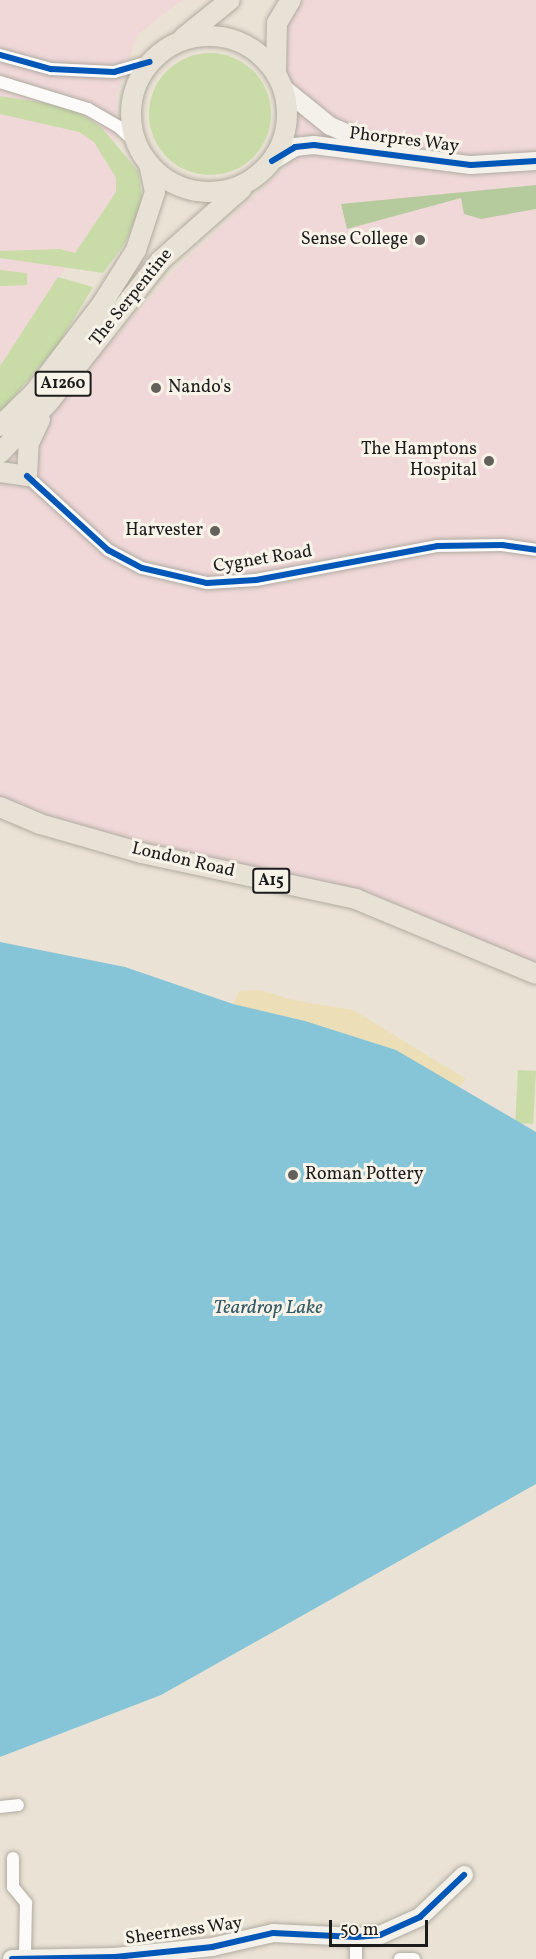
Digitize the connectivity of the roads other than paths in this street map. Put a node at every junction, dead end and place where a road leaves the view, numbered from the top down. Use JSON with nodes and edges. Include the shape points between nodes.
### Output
{"nodes":[{"id":1,"x":230,"y":0,"type":"edge"},
{"id":2,"x":291,"y":0,"type":"edge"},
{"id":3,"x":179,"y":41,"type":"junction"},
{"id":4,"x":0,"y":56,"type":"edge"},
{"id":5,"x":150,"y":62,"type":"junction"},
{"id":6,"x":280,"y":80,"type":"junction"},
{"id":7,"x":0,"y":82,"type":"edge"},
{"id":8,"x":136,"y":143,"type":"junction"},
{"id":9,"x":419,"y":158,"type":"junction"},
{"id":10,"x":272,"y":161,"type":"junction"},
{"id":11,"x":536,"y":161,"type":"edge"},
{"id":12,"x":149,"y":164,"type":"junction"},
{"id":13,"x":251,"y":181,"type":"junction"},
{"id":14,"x":48,"y":404,"type":"junction"},
{"id":15,"x":0,"y":426,"type":"edge"},
{"id":16,"x":0,"y":453,"type":"edge"},
{"id":17,"x":0,"y":472,"type":"edge"},
{"id":18,"x":27,"y":476,"type":"junction"},
{"id":19,"x":536,"y":550,"type":"edge"},
{"id":20,"x":0,"y":807,"type":"edge"},
{"id":21,"x":536,"y":974,"type":"edge"},
{"id":22,"x":18,"y":1805,"type":"dead end"},
{"id":23,"x":0,"y":1808,"type":"edge"},
{"id":24,"x":13,"y":1858,"type":"dead end"},
{"id":25,"x":464,"y":1875,"type":"dead end"},
{"id":26,"x":356,"y":1938,"type":"junction"},
{"id":27,"x":213,"y":1953,"type":"edge"},
{"id":28,"x":19,"y":1958,"type":"edge"},
{"id":29,"x":67,"y":1958,"type":"edge"},
{"id":30,"x":356,"y":1959,"type":"edge"},
{"id":31,"x":400,"y":1959,"type":"edge"},
{"id":32,"x":414,"y":1959,"type":"edge"}],
"edges":[{"from":1,"to":3,"type":"main road"},
{"from":2,"to":6,"type":"main road","via":[[277,23]]},
{"from":3,"to":5,"type":"main road"},
{"from":3,"to":6,"type":"main road","via":[[200,36],[233,40],[262,56]]},
{"from":4,"to":5,"type":"street","via":[[51,69],[114,72]]},
{"from":5,"to":8,"type":"main road","via":[[138,80],[132,100],[131,122]]},
{"from":6,"to":9,"type":"street","name":"Phorpres Way","via":[[330,126],[363,142]]},
{"from":6,"to":10,"type":"main road","via":[[286,126]]},
{"from":7,"to":8,"type":"street","via":[[88,109],[119,127]]},
{"from":8,"to":12,"type":"main road"},
{"from":9,"to":10,"type":"street","name":"Phorpres Way","via":[[314,145],[295,147]]},
{"from":9,"to":11,"type":"street","name":"Phorpres Way","via":[[471,165]]},
{"from":10,"to":13,"type":"main road"},
{"from":12,"to":13,"type":"main road","via":[[166,179],[197,191],[230,190]]},
{"from":12,"to":15,"type":"main road","name":"The Serpentine","number":"A1260","via":[[156,192],[136,250],[102,304],[34,393]]},
{"from":13,"to":14,"type":"main road","name":"The Serpentine","number":"A1260","via":[[161,260]]},
{"from":14,"to":16,"type":"main road","name":"The Serpentine","number":"A1260"},
{"from":14,"to":18,"type":"main road","via":[[29,443]]},
{"from":17,"to":18,"type":"main road"},
{"from":18,"to":19,"type":"street","name":"Cygnet Road","via":[[108,550],[142,568],[207,583],[256,580],[438,546],[502,545]]},
{"from":20,"to":21,"type":"main road","name":"London Road","number":"A15","via":[[40,824],[142,853],[356,899]]},
{"from":22,"to":23,"type":"street"},
{"from":24,"to":28,"type":"street","via":[[13,1887],[26,1903]]},
{"from":25,"to":26,"type":"street","name":"Sheerness Way","via":[[420,1917],[380,1935]]},
{"from":26,"to":27,"type":"street","name":"Sheerness Way","via":[[273,1933]]},
{"from":26,"to":30,"type":"street"},
{"from":27,"to":29,"type":"street","name":"Sheerness Way"},
{"from":28,"to":29,"type":"street","name":"Sheerness Way"},
{"from":31,"to":32,"type":"street"}]}
